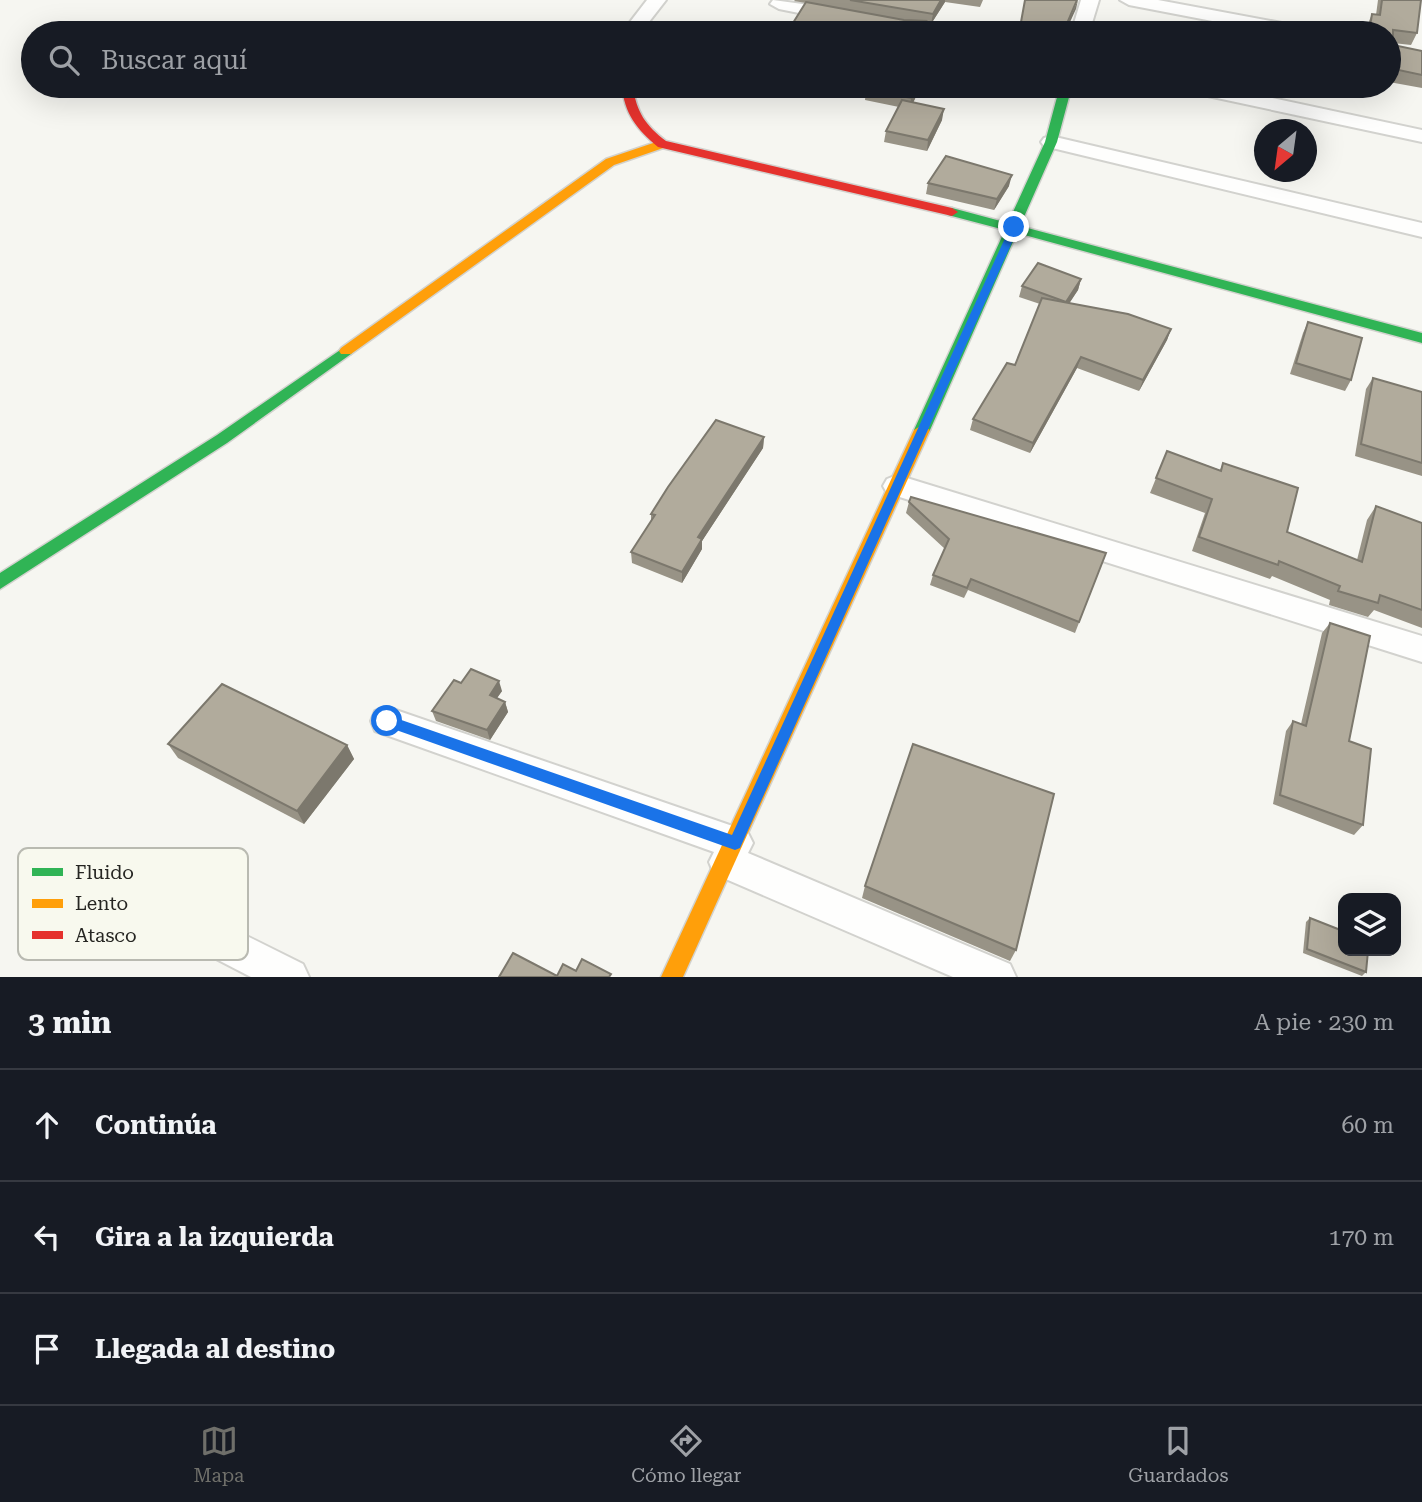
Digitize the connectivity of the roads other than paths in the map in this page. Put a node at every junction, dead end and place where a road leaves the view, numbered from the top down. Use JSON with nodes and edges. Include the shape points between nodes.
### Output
{"nodes":[{"id":1,"x":657,"y":0,"type":"edge"},
{"id":2,"x":1090,"y":0,"type":"edge"},
{"id":3,"x":1129,"y":0,"type":"edge"},
{"id":4,"x":779,"y":4,"type":"dead end"},
{"id":5,"x":855,"y":19,"type":"edge"},
{"id":6,"x":640,"y":21,"type":"edge"},
{"id":7,"x":1084,"y":21,"type":"edge"},
{"id":8,"x":1240,"y":21,"type":"edge"},
{"id":9,"x":628,"y":98,"type":"edge"},
{"id":10,"x":1063,"y":98,"type":"edge"},
{"id":11,"x":1245,"y":98,"type":"edge"},
{"id":12,"x":1422,"y":136,"type":"edge"},
{"id":13,"x":1051,"y":142,"type":"junction"},
{"id":14,"x":662,"y":144,"type":"junction"},
{"id":15,"x":1014,"y":227,"type":"junction"},
{"id":16,"x":1422,"y":230,"type":"edge"},
{"id":17,"x":1422,"y":338,"type":"edge"},
{"id":18,"x":897,"y":486,"type":"junction"},
{"id":19,"x":0,"y":582,"type":"edge"},
{"id":20,"x":1422,"y":649,"type":"edge"},
{"id":21,"x":387,"y":721,"type":"dead end"},
{"id":22,"x":731,"y":853,"type":"junction"},
{"id":23,"x":248,"y":956,"type":"edge"},
{"id":24,"x":290,"y":977,"type":"edge"},
{"id":25,"x":672,"y":977,"type":"edge"},
{"id":26,"x":997,"y":977,"type":"edge"}],
"edges":[{"from":1,"to":6,"type":"street"},
{"from":2,"to":7,"type":"street"},
{"from":3,"to":8,"type":"street"},
{"from":4,"to":5,"type":"street"},
{"from":9,"to":14,"type":"street","via":[[636,125]]},
{"from":10,"to":13,"type":"street"},
{"from":11,"to":12,"type":"street"},
{"from":13,"to":15,"type":"street"},
{"from":13,"to":16,"type":"street"},
{"from":14,"to":15,"type":"street"},
{"from":14,"to":19,"type":"street","via":[[610,162],[222,439]]},
{"from":15,"to":17,"type":"street"},
{"from":15,"to":18,"type":"street"},
{"from":18,"to":20,"type":"street"},
{"from":18,"to":22,"type":"street"},
{"from":21,"to":22,"type":"street"},
{"from":22,"to":25,"type":"street"},
{"from":22,"to":26,"type":"street"},
{"from":23,"to":24,"type":"street"}]}
